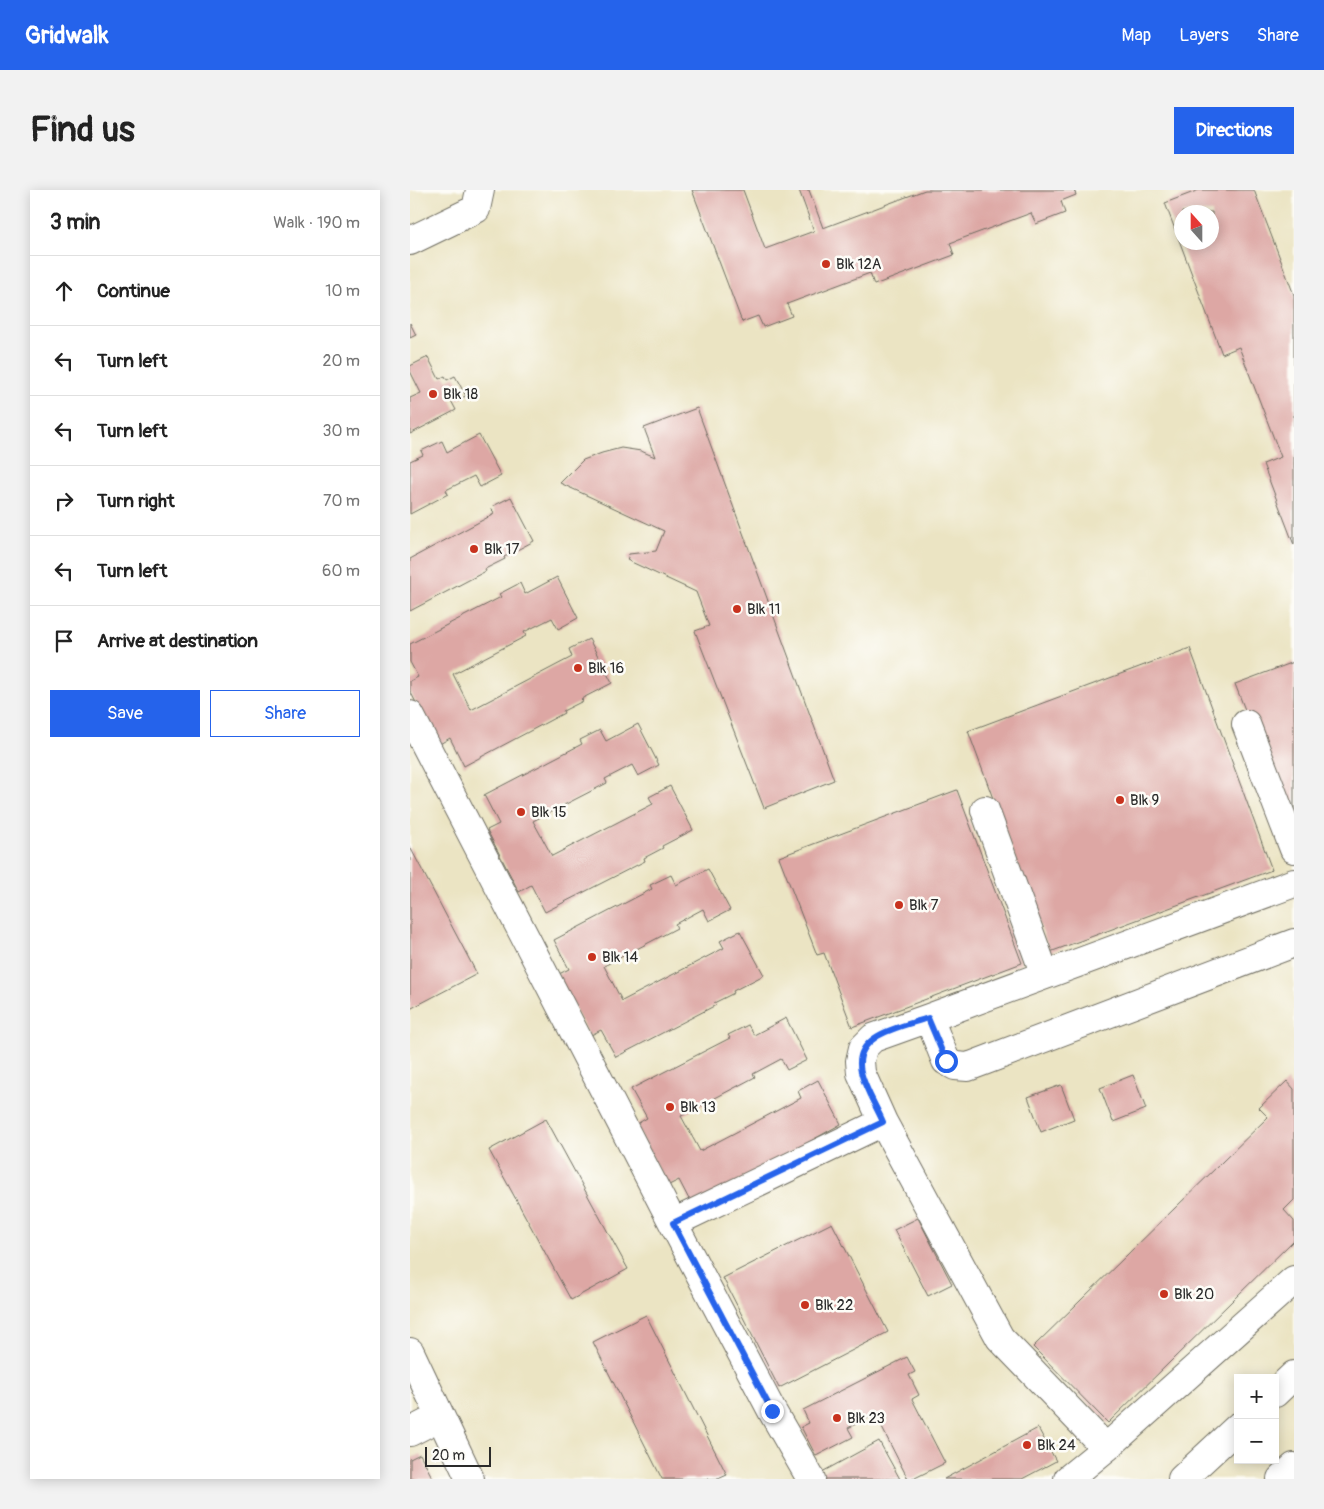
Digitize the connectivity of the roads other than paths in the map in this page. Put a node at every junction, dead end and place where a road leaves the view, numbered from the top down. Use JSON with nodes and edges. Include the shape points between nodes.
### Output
{"nodes":[{"id":1,"x":480,"y":190,"type":"edge"},
{"id":2,"x":410,"y":241,"type":"edge"},
{"id":3,"x":410,"y":715,"type":"edge"},
{"id":4,"x":1246,"y":724,"type":"dead end"},
{"id":5,"x":985,"y":810,"type":"dead end"},
{"id":6,"x":1294,"y":849,"type":"edge"},
{"id":7,"x":1293,"y":886,"type":"edge"},
{"id":8,"x":1294,"y":943,"type":"edge"},
{"id":9,"x":1045,"y":975,"type":"junction"},
{"id":10,"x":928,"y":1018,"type":"junction"},
{"id":11,"x":883,"y":1122,"type":"junction"},
{"id":12,"x":673,"y":1223,"type":"junction"},
{"id":13,"x":1294,"y":1280,"type":"edge"},
{"id":14,"x":410,"y":1352,"type":"edge"},
{"id":15,"x":1294,"y":1375,"type":"edge"},
{"id":16,"x":1279,"y":1388,"type":"edge"},
{"id":17,"x":439,"y":1417,"type":"junction"},
{"id":18,"x":1234,"y":1431,"type":"edge"},
{"id":19,"x":410,"y":1432,"type":"edge"},
{"id":20,"x":1106,"y":1448,"type":"junction"},
{"id":21,"x":1294,"y":1466,"type":"edge"},
{"id":22,"x":470,"y":1479,"type":"edge"},
{"id":23,"x":811,"y":1479,"type":"edge"},
{"id":24,"x":1068,"y":1479,"type":"edge"},
{"id":25,"x":1182,"y":1479,"type":"edge"},
{"id":26,"x":1281,"y":1479,"type":"edge"}],
"edges":[{"from":1,"to":2,"type":"main road","via":[[476,209]]},
{"from":3,"to":12,"type":"main road"},
{"from":4,"to":6,"type":"main road"},
{"from":5,"to":9,"type":"main road"},
{"from":7,"to":9,"type":"main road"},
{"from":8,"to":10,"type":"main road","via":[[968,1067],[946,1061]]},
{"from":9,"to":10,"type":"main road"},
{"from":10,"to":11,"type":"main road","via":[[873,1038],[863,1048],[861,1073]]},
{"from":11,"to":12,"type":"main road"},
{"from":11,"to":20,"type":"main road","via":[[1000,1338]]},
{"from":12,"to":23,"type":"main road"},
{"from":13,"to":20,"type":"main road"},
{"from":14,"to":17,"type":"main road"},
{"from":15,"to":16,"type":"main road"},
{"from":17,"to":19,"type":"main road"},
{"from":17,"to":22,"type":"main road"},
{"from":18,"to":25,"type":"main road"},
{"from":20,"to":24,"type":"main road"},
{"from":21,"to":26,"type":"main road"}]}
